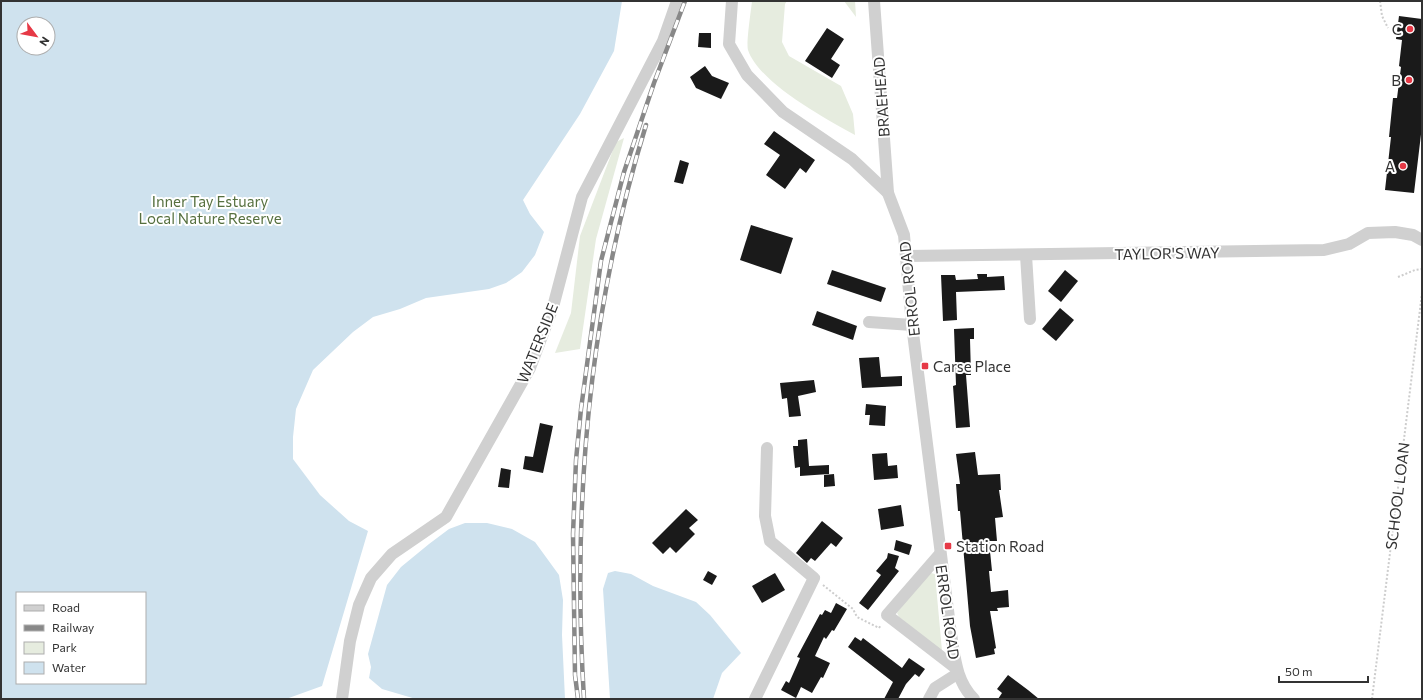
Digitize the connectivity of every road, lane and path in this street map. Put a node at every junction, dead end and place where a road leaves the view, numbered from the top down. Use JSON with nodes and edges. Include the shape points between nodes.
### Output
{"nodes":[{"id":1,"x":677,"y":1,"type":"edge"},
{"id":2,"x":732,"y":1,"type":"edge"},
{"id":3,"x":874,"y":1,"type":"edge"},
{"id":4,"x":1380,"y":1,"type":"edge"},
{"id":5,"x":1388,"y":28,"type":"dead end"},
{"id":6,"x":888,"y":193,"type":"junction"},
{"id":7,"x":1422,"y":240,"type":"edge"},
{"id":8,"x":1026,"y":255,"type":"junction"},
{"id":9,"x":907,"y":256,"type":"junction"},
{"id":10,"x":1422,"y":269,"type":"edge"},
{"id":11,"x":1398,"y":277,"type":"dead end"},
{"id":12,"x":1422,"y":293,"type":"edge"},
{"id":13,"x":910,"y":297,"type":"junction"},
{"id":14,"x":1030,"y":319,"type":"dead end"},
{"id":15,"x":869,"y":322,"type":"dead end"},
{"id":16,"x":912,"y":325,"type":"junction"},
{"id":17,"x":926,"y":442,"type":"junction"},
{"id":18,"x":767,"y":448,"type":"dead end"},
{"id":19,"x":940,"y":554,"type":"junction"},
{"id":20,"x":814,"y":578,"type":"junction"},
{"id":21,"x":890,"y":618,"type":"junction"},
{"id":22,"x":957,"y":672,"type":"junction"},
{"id":23,"x":342,"y":699,"type":"edge"},
{"id":24,"x":755,"y":699,"type":"edge"},
{"id":25,"x":929,"y":699,"type":"edge"},
{"id":26,"x":974,"y":699,"type":"edge"},
{"id":27,"x":1372,"y":699,"type":"edge"}],
"edges":[{"from":1,"to":23,"type":"street","name":"WATERSIDE","via":[[663,41],[582,197],[553,307],[530,368],[446,517],[392,554],[371,578],[359,605],[350,641]]},
{"from":2,"to":6,"type":"street","name":"ERROL ROAD","via":[[729,44],[747,76],[783,112],[852,159]]},
{"from":3,"to":6,"type":"street","name":"BRAEHEAD"},
{"from":4,"to":5,"type":"path","via":[[1382,16]]},
{"from":6,"to":9,"type":"street","name":"ERROL ROAD","via":[[904,236]]},
{"from":7,"to":8,"type":"street","name":"TAYLOR'S WAY","via":[[1413,235],[1395,232],[1368,233],[1349,244],[1324,250]]},
{"from":8,"to":9,"type":"street","name":"TAYLOR'S WAY"},
{"from":8,"to":14,"type":"street"},
{"from":9,"to":13,"type":"street","name":"ERROL ROAD"},
{"from":10,"to":11,"type":"path"},
{"from":12,"to":27,"type":"path","name":"SCHOOL LOAN"},
{"from":13,"to":16,"type":"street","name":"ERROL ROAD"},
{"from":13,"to":17,"type":"street","via":[[918,301],[934,438]]},
{"from":15,"to":16,"type":"street"},
{"from":16,"to":17,"type":"street","name":"ERROL ROAD"},
{"from":17,"to":19,"type":"street","name":"ERROL ROAD"},
{"from":18,"to":20,"type":"street","via":[[766,516],[770,541]]},
{"from":19,"to":21,"type":"street","name":"ERROL ROAD","via":[[887,615]]},
{"from":19,"to":22,"type":"street","name":"ERROL ROAD"},
{"from":20,"to":21,"type":"path","via":[[843,600],[858,617],[879,628]]},
{"from":20,"to":24,"type":"street"},
{"from":21,"to":22,"type":"street","name":"ERROL ROAD"},
{"from":22,"to":25,"type":"street","via":[[935,688]]},
{"from":22,"to":26,"type":"street","name":"ERROL ROAD","via":[[966,691]]}]}
